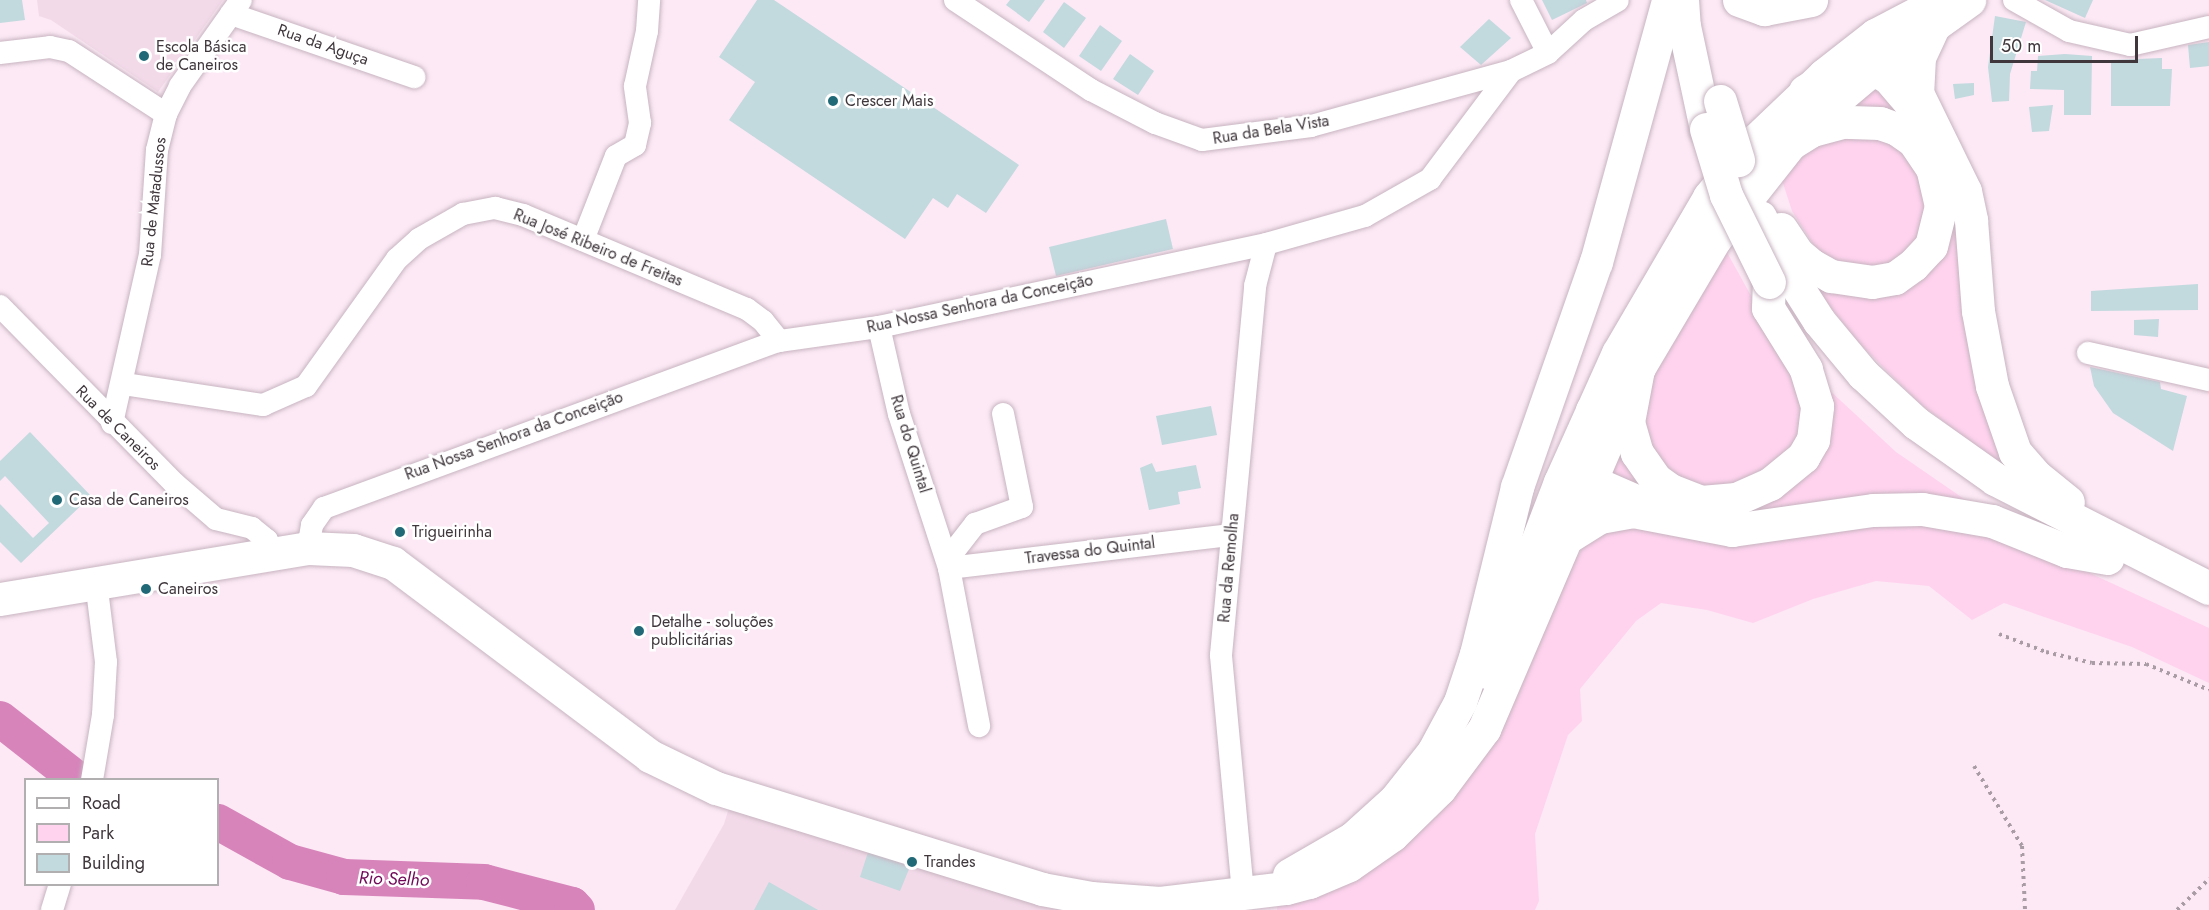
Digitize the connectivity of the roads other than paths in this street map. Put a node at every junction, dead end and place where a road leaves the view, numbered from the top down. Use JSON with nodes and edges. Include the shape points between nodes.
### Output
{"nodes":[{"id":1,"x":649,"y":0,"type":"edge"},
{"id":2,"x":956,"y":0,"type":"edge"},
{"id":3,"x":1521,"y":0,"type":"edge"},
{"id":4,"x":1618,"y":0,"type":"edge"},
{"id":5,"x":1668,"y":0,"type":"edge"},
{"id":6,"x":1682,"y":0,"type":"edge"},
{"id":7,"x":1703,"y":0,"type":"edge"},
{"id":8,"x":1739,"y":0,"type":"edge"},
{"id":9,"x":1810,"y":0,"type":"edge"},
{"id":10,"x":1969,"y":0,"type":"edge"},
{"id":11,"x":2013,"y":0,"type":"edge"},
{"id":12,"x":236,"y":7,"type":"edge"},
{"id":13,"x":1937,"y":14,"type":"edge"},
{"id":14,"x":2209,"y":27,"type":"edge"},
{"id":15,"x":1548,"y":52,"type":"junction"},
{"id":16,"x":0,"y":53,"type":"edge"},
{"id":17,"x":1875,"y":67,"type":"junction"},
{"id":18,"x":1511,"y":71,"type":"junction"},
{"id":19,"x":414,"y":77,"type":"dead end"},
{"id":20,"x":1805,"y":91,"type":"junction"},
{"id":21,"x":166,"y":114,"type":"junction"},
{"id":22,"x":1713,"y":115,"type":"junction"},
{"id":23,"x":1937,"y":136,"type":"junction"},
{"id":24,"x":1790,"y":144,"type":"junction"},
{"id":25,"x":1760,"y":217,"type":"junction"},
{"id":26,"x":583,"y":240,"type":"junction"},
{"id":27,"x":1266,"y":244,"type":"junction"},
{"id":28,"x":1776,"y":274,"type":"junction"},
{"id":29,"x":0,"y":306,"type":"edge"},
{"id":30,"x":879,"y":327,"type":"junction"},
{"id":31,"x":779,"y":341,"type":"junction"},
{"id":32,"x":2088,"y":353,"type":"dead end"},
{"id":33,"x":1638,"y":369,"type":"junction"},
{"id":34,"x":2209,"y":380,"type":"edge"},
{"id":35,"x":124,"y":384,"type":"junction"},
{"id":36,"x":1592,"y":410,"type":"junction"},
{"id":37,"x":1004,"y":414,"type":"dead end"},
{"id":38,"x":112,"y":423,"type":"junction"},
{"id":39,"x":1591,"y":479,"type":"junction"},
{"id":40,"x":1683,"y":519,"type":"junction"},
{"id":41,"x":1231,"y":535,"type":"junction"},
{"id":42,"x":1566,"y":538,"type":"junction"},
{"id":43,"x":308,"y":548,"type":"junction"},
{"id":44,"x":2110,"y":549,"type":"junction"},
{"id":45,"x":270,"y":555,"type":"junction"},
{"id":46,"x":948,"y":564,"type":"junction"},
{"id":47,"x":96,"y":582,"type":"junction"},
{"id":48,"x":2209,"y":588,"type":"edge"},
{"id":49,"x":0,"y":599,"type":"edge"},
{"id":50,"x":2209,"y":611,"type":"edge"},
{"id":51,"x":979,"y":726,"type":"dead end"},
{"id":52,"x":94,"y":770,"type":"edge"},
{"id":53,"x":1289,"y":875,"type":"junction"},
{"id":54,"x":60,"y":886,"type":"edge"},
{"id":55,"x":1243,"y":893,"type":"junction"},
{"id":56,"x":52,"y":910,"type":"edge"}],
"edges":[{"from":1,"to":26,"type":"street","via":[[647,31],[635,86],[640,123],[635,145],[616,156]]},
{"from":2,"to":18,"type":"street","name":"Rua da Bela Vista","via":[[1091,90],[1155,123],[1202,140],[1311,126]]},
{"from":3,"to":15,"type":"street"},
{"from":4,"to":15,"type":"street","name":"Rua Nossa Senhora da Conceição","via":[[1584,20]]},
{"from":5,"to":53,"type":"main road","via":[[1593,272],[1517,487],[1476,654],[1460,702],[1433,752],[1395,801],[1353,837]]},
{"from":6,"to":22,"type":"main road","via":[[1684,26]]},
{"from":7,"to":22,"type":"main road"},
{"from":8,"to":9,"type":"main road","via":[[1764,9]]},
{"from":10,"to":13,"type":"main road"},
{"from":11,"to":14,"type":"street","via":[[2069,31],[2130,45]]},
{"from":12,"to":19,"type":"street","name":"Rua da Aguça"},
{"from":12,"to":21,"type":"street","name":"Rua de Matadussos","via":[[180,86]]},
{"from":13,"to":17,"type":"main road"},
{"from":13,"to":20,"type":"main road","via":[[1875,35]]},
{"from":13,"to":23,"type":"main road","via":[[1919,57],[1917,93]]},
{"from":15,"to":18,"type":"street","name":"Rua Nossa Senhora da Conceição"},
{"from":16,"to":21,"type":"street","via":[[50,47],[69,51]]},
{"from":17,"to":20,"type":"main road","via":[[1853,64]]},
{"from":17,"to":23,"type":"main road","via":[[1901,90]]},
{"from":17,"to":24,"type":"main road"},
{"from":18,"to":27,"type":"street","name":"Rua Nossa Senhora da Conceição","via":[[1430,179],[1365,216]]},
{"from":20,"to":36,"type":"main road","via":[[1756,140],[1709,197],[1638,316]]},
{"from":21,"to":35,"type":"street","name":"Rua de Matadussos","via":[[157,150],[150,255]]},
{"from":22,"to":25,"type":"main road","bridge":true},
{"from":22,"to":28,"type":"main road","bridge":true,"via":[[1726,195]]},
{"from":23,"to":44,"type":"main road","via":[[1965,191],[1978,311],[1992,386],[2008,437],[2024,465]]},
{"from":24,"to":25,"type":"main road","via":[[1812,130],[1842,122],[1880,123],[1905,135],[1923,154],[1938,186],[1941,206],[1931,246],[1895,278],[1850,281],[1811,265],[1798,254],[1780,227]]},
{"from":24,"to":33,"type":"main road","via":[[1715,239]]},
{"from":25,"to":28,"type":"main road"},
{"from":26,"to":31,"type":"street","name":"Rua José Ribeiro de Freitas","via":[[747,309]]},
{"from":26,"to":35,"type":"street","name":"Rua José Ribeiro de Freitas","via":[[495,208],[463,214],[419,239],[397,259],[306,386],[263,405]]},
{"from":27,"to":30,"type":"street","name":"Rua Nossa Senhora da Conceição"},
{"from":27,"to":41,"type":"street","name":"Rua da Remolha","via":[[1255,286]]},
{"from":28,"to":33,"type":"main road","via":[[1768,308],[1806,369],[1817,406],[1813,440],[1803,457],[1770,484],[1737,499],[1701,502],[1670,490],[1655,479],[1636,453],[1628,422]]},
{"from":28,"to":44,"type":"main road","via":[[1806,338],[1850,391],[1905,442],[1993,502]]},
{"from":29,"to":38,"type":"street","name":"Rua de Caneiros"},
{"from":30,"to":31,"type":"street","name":"Rua Nossa Senhora da Conceição"},
{"from":30,"to":46,"type":"street","name":"Rua do Quintal","via":[[899,414]]},
{"from":31,"to":43,"type":"street","name":"Rua Nossa Senhora da Conceição","via":[[324,508],[312,525]]},
{"from":32,"to":34,"type":"street"},
{"from":33,"to":39,"type":"main road"},
{"from":35,"to":38,"type":"street","name":"Rua de Matadussos"},
{"from":36,"to":39,"type":"main road","via":[[1581,459]]},
{"from":36,"to":53,"type":"main road","via":[[1487,672],[1441,763],[1416,794],[1364,841],[1325,862]]},
{"from":37,"to":46,"type":"street","via":[[1022,507],[975,524]]},
{"from":38,"to":45,"type":"street","name":"Rua de Caneiros","via":[[216,519],[252,528],[267,540]]},
{"from":39,"to":40,"type":"main road","via":[[1635,502]]},
{"from":39,"to":42,"type":"main road"},
{"from":40,"to":42,"type":"main road","via":[[1620,512],[1591,521]]},
{"from":40,"to":44,"type":"main road","via":[[1732,531],[1873,510],[1944,511],[1992,521],[2067,551]]},
{"from":41,"to":46,"type":"street","name":"Travessa do Quintal"},
{"from":41,"to":55,"type":"street","name":"Rua da Remolha","via":[[1221,655],[1243,858]]},
{"from":42,"to":55,"type":"main road","via":[[1502,697],[1484,729],[1440,788],[1392,835],[1348,865],[1286,888]]},
{"from":43,"to":45,"type":"main road"},
{"from":43,"to":55,"type":"main road","via":[[353,550],[393,563],[650,756],[716,789],[1042,889],[1091,898],[1160,903]]},
{"from":44,"to":48,"type":"main road"},
{"from":44,"to":50,"type":"main road"},
{"from":45,"to":47,"type":"main road"},
{"from":46,"to":51,"type":"street","name":"Rua do Quintal"},
{"from":47,"to":49,"type":"main road"},
{"from":47,"to":52,"type":"street","via":[[106,662]]},
{"from":53,"to":55,"type":"main road"},
{"from":54,"to":56,"type":"street"}]}
